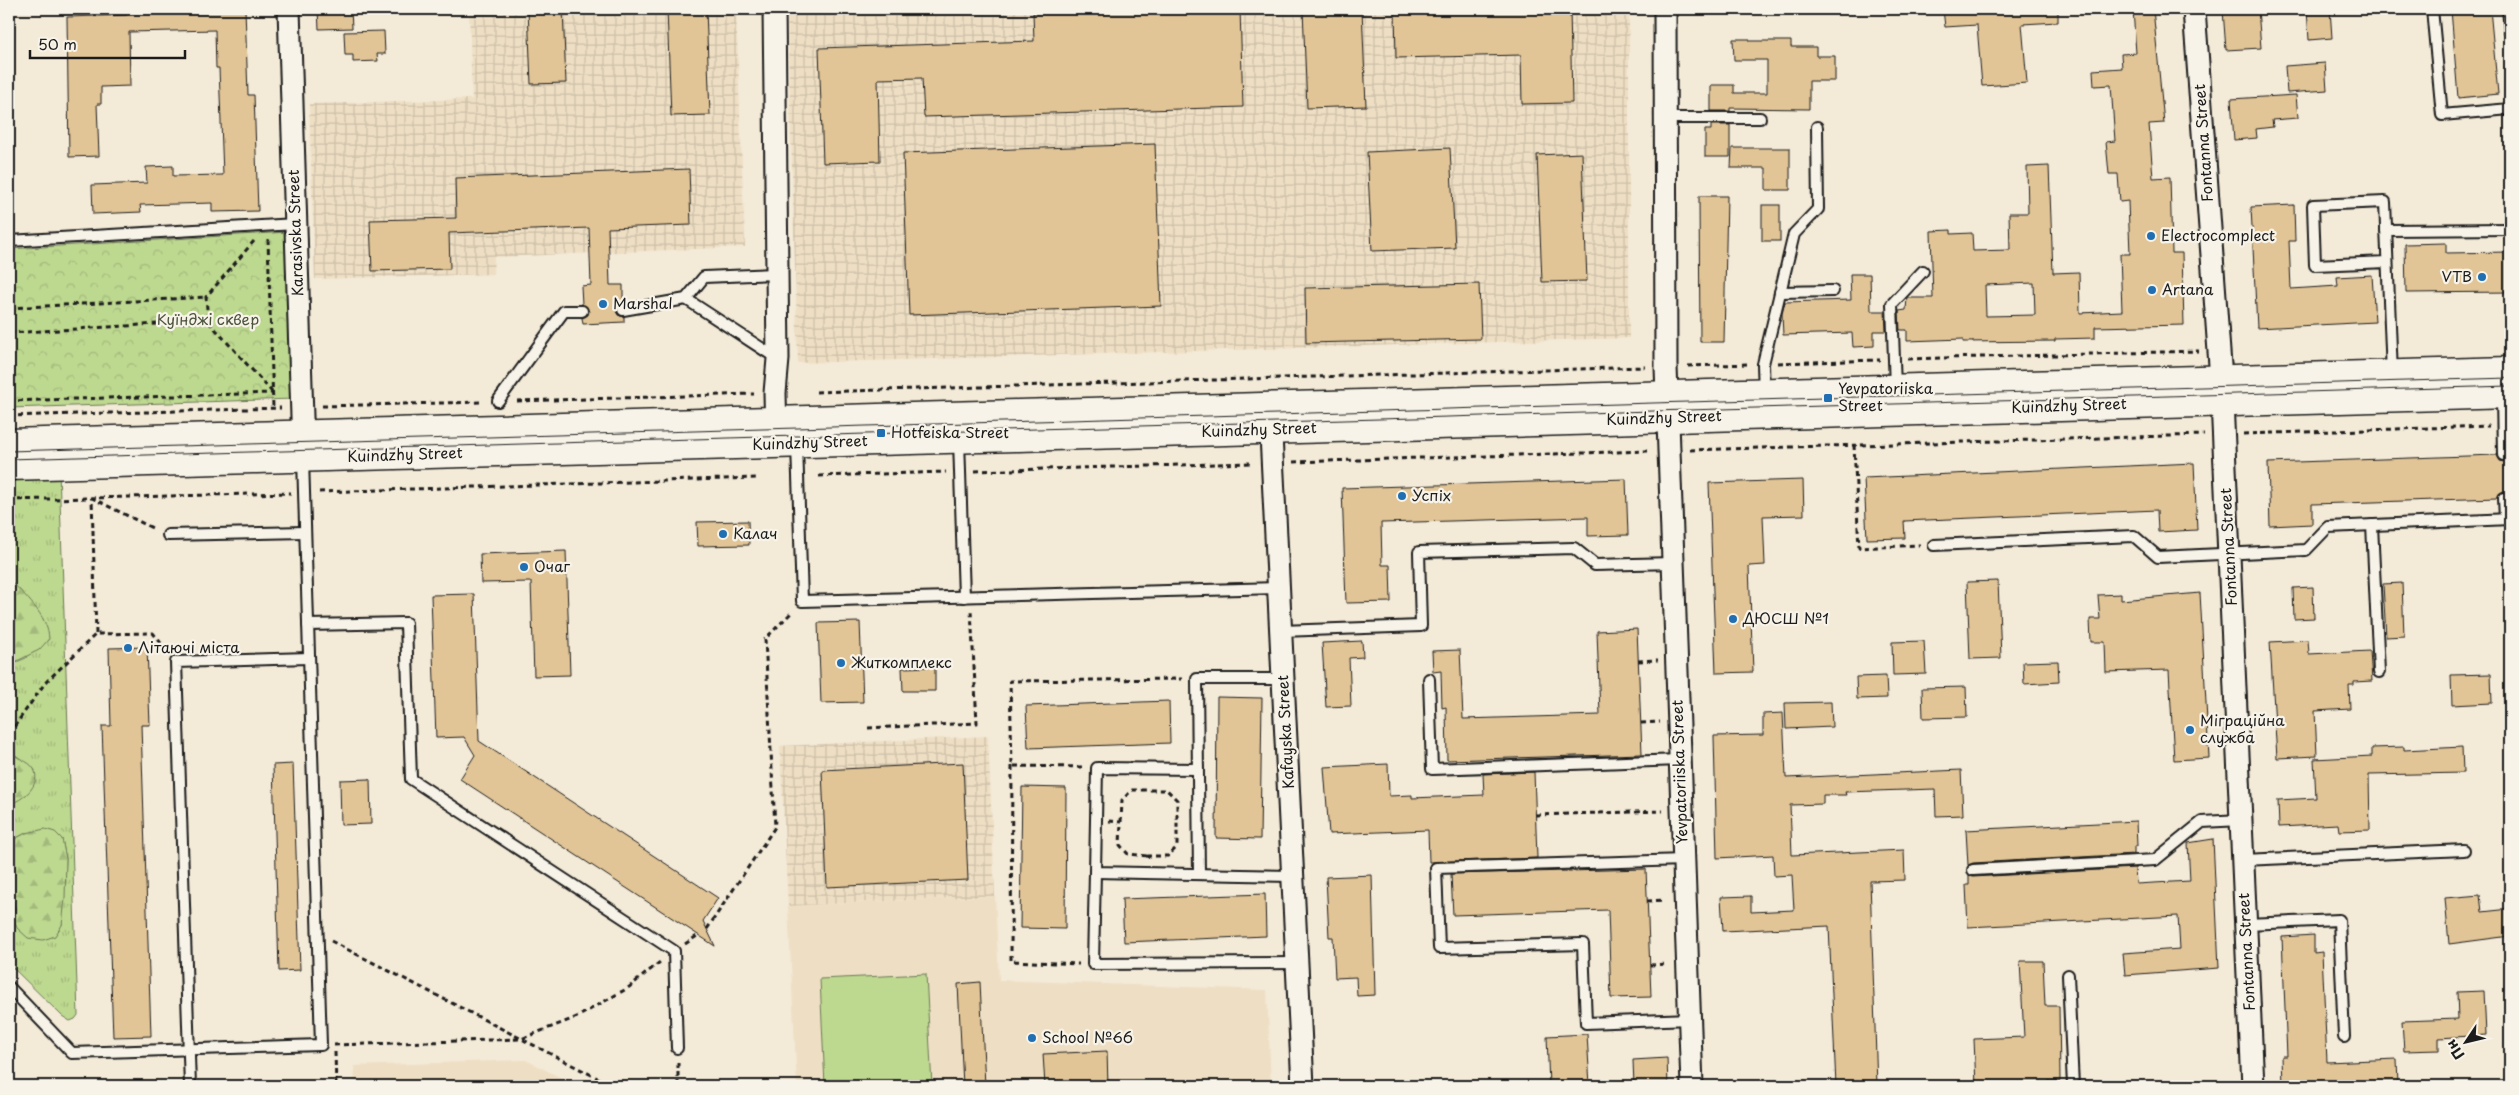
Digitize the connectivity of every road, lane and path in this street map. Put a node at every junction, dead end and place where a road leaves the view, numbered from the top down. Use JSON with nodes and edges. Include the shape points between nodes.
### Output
{"nodes":[{"id":1,"x":289,"y":9,"type":"edge"},
{"id":2,"x":774,"y":9,"type":"edge"},
{"id":3,"x":1665,"y":9,"type":"edge"},
{"id":4,"x":2194,"y":9,"type":"edge"},
{"id":5,"x":2432,"y":9,"type":"edge"},
{"id":6,"x":2508,"y":9,"type":"edge"},
{"id":7,"x":2510,"y":32,"type":"edge"},
{"id":8,"x":2510,"y":109,"type":"edge"},
{"id":9,"x":1666,"y":118,"type":"junction"},
{"id":10,"x":1760,"y":118,"type":"dead end"},
{"id":11,"x":1817,"y":127,"type":"dead end"},
{"id":12,"x":296,"y":224,"type":"junction"},
{"id":13,"x":268,"y":226,"type":"junction"},
{"id":14,"x":2510,"y":229,"type":"edge"},
{"id":15,"x":2386,"y":230,"type":"junction"},
{"id":16,"x":9,"y":241,"type":"edge"},
{"id":17,"x":2387,"y":262,"type":"junction"},
{"id":18,"x":1923,"y":271,"type":"dead end"},
{"id":19,"x":777,"y":274,"type":"junction"},
{"id":20,"x":1833,"y":291,"type":"dead end"},
{"id":21,"x":1780,"y":292,"type":"junction"},
{"id":22,"x":206,"y":296,"type":"junction"},
{"id":23,"x":686,"y":299,"type":"junction"},
{"id":24,"x":9,"y":308,"type":"edge"},
{"id":25,"x":623,"y":310,"type":"dead end"},
{"id":26,"x":582,"y":311,"type":"dead end"},
{"id":27,"x":208,"y":321,"type":"junction"},
{"id":28,"x":9,"y":333,"type":"edge"},
{"id":29,"x":2200,"y":351,"type":"dead end"},
{"id":30,"x":778,"y":359,"type":"junction"},
{"id":31,"x":1894,"y":360,"type":"junction"},
{"id":32,"x":1763,"y":364,"type":"junction"},
{"id":33,"x":1688,"y":366,"type":"dead end"},
{"id":34,"x":1645,"y":367,"type":"dead end"},
{"id":35,"x":2506,"y":382,"type":"edge"},
{"id":36,"x":2392,"y":385,"type":"junction"},
{"id":37,"x":2222,"y":390,"type":"junction"},
{"id":38,"x":816,"y":392,"type":"dead end"},
{"id":39,"x":273,"y":393,"type":"junction"},
{"id":40,"x":754,"y":394,"type":"dead end"},
{"id":41,"x":1895,"y":400,"type":"junction"},
{"id":42,"x":9,"y":401,"type":"edge"},
{"id":43,"x":498,"y":401,"type":"junction"},
{"id":44,"x":1764,"y":404,"type":"junction"},
{"id":45,"x":301,"y":407,"type":"junction"},
{"id":46,"x":1667,"y":407,"type":"junction"},
{"id":47,"x":273,"y":408,"type":"junction"},
{"id":48,"x":9,"y":416,"type":"edge"},
{"id":49,"x":1270,"y":418,"type":"junction"},
{"id":50,"x":2503,"y":426,"type":"junction"},
{"id":51,"x":959,"y":427,"type":"junction"},
{"id":52,"x":790,"y":432,"type":"junction"},
{"id":53,"x":2243,"y":434,"type":"dead end"},
{"id":54,"x":2204,"y":435,"type":"dead end"},
{"id":55,"x":9,"y":443,"type":"edge"},
{"id":56,"x":1854,"y":445,"type":"junction"},
{"id":57,"x":302,"y":446,"type":"junction"},
{"id":58,"x":1690,"y":450,"type":"dead end"},
{"id":59,"x":1647,"y":451,"type":"dead end"},
{"id":60,"x":2503,"y":455,"type":"dead end"},
{"id":61,"x":1293,"y":462,"type":"dead end"},
{"id":62,"x":1251,"y":463,"type":"dead end"},
{"id":63,"x":9,"y":466,"type":"edge"},
{"id":64,"x":960,"y":472,"type":"junction"},
{"id":65,"x":819,"y":476,"type":"dead end"},
{"id":66,"x":756,"y":478,"type":"dead end"},
{"id":67,"x":304,"y":493,"type":"junction"},
{"id":68,"x":92,"y":498,"type":"junction"},
{"id":69,"x":2504,"y":498,"type":"dead end"},
{"id":70,"x":9,"y":500,"type":"edge"},
{"id":71,"x":2508,"y":519,"type":"edge"},
{"id":72,"x":2372,"y":525,"type":"junction"},
{"id":73,"x":305,"y":532,"type":"junction"},
{"id":74,"x":168,"y":536,"type":"joint"},
{"id":75,"x":1934,"y":545,"type":"joint"},
{"id":76,"x":2229,"y":554,"type":"junction"},
{"id":77,"x":1673,"y":563,"type":"junction"},
{"id":78,"x":1279,"y":588,"type":"junction"},
{"id":79,"x":967,"y":596,"type":"junction"},
{"id":80,"x":802,"y":601,"type":"junction"},
{"id":81,"x":308,"y":625,"type":"junction"},
{"id":82,"x":1281,"y":631,"type":"junction"},
{"id":83,"x":96,"y":634,"type":"junction"},
{"id":84,"x":309,"y":658,"type":"junction"},
{"id":85,"x":886,"y":661,"type":"dead end"},
{"id":86,"x":176,"y":662,"type":"junction"},
{"id":87,"x":862,"y":662,"type":"dead end"},
{"id":88,"x":2379,"y":672,"type":"dead end"},
{"id":89,"x":1197,"y":679,"type":"junction"},
{"id":90,"x":1283,"y":679,"type":"junction"},
{"id":91,"x":1429,"y":679,"type":"dead end"},
{"id":92,"x":868,"y":728,"type":"dead end"},
{"id":93,"x":9,"y":734,"type":"edge"},
{"id":94,"x":1680,"y":760,"type":"junction"},
{"id":95,"x":1012,"y":766,"type":"junction"},
{"id":96,"x":1097,"y":768,"type":"junction"},
{"id":97,"x":1198,"y":769,"type":"junction"},
{"id":98,"x":1682,"y":810,"type":"junction"},
{"id":99,"x":1536,"y":815,"type":"dead end"},
{"id":100,"x":2241,"y":820,"type":"junction"},
{"id":101,"x":2464,"y":850,"type":"dead end"},
{"id":102,"x":1148,"y":856,"type":"junction"},
{"id":103,"x":1684,"y":860,"type":"junction"},
{"id":104,"x":2243,"y":860,"type":"junction"},
{"id":105,"x":1973,"y":870,"type":"dead end"},
{"id":106,"x":1095,"y":872,"type":"junction"},
{"id":107,"x":1147,"y":873,"type":"junction"},
{"id":108,"x":1199,"y":874,"type":"junction"},
{"id":109,"x":1292,"y":876,"type":"junction"},
{"id":110,"x":2246,"y":924,"type":"junction"},
{"id":111,"x":707,"y":929,"type":"dead end"},
{"id":112,"x":318,"y":934,"type":"junction"},
{"id":113,"x":674,"y":951,"type":"junction"},
{"id":114,"x":1297,"y":963,"type":"junction"},
{"id":115,"x":1093,"y":964,"type":"junction"},
{"id":116,"x":2068,"y":975,"type":"dead end"},
{"id":117,"x":9,"y":987,"type":"edge"},
{"id":118,"x":1690,"y":1019,"type":"junction"},
{"id":119,"x":2344,"y":1037,"type":"dead end"},
{"id":120,"x":521,"y":1039,"type":"junction"},
{"id":121,"x":321,"y":1045,"type":"junction"},
{"id":122,"x":335,"y":1045,"type":"junction"},
{"id":123,"x":677,"y":1048,"type":"joint"},
{"id":124,"x":189,"y":1049,"type":"junction"},
{"id":125,"x":190,"y":1086,"type":"edge"},
{"id":126,"x":336,"y":1086,"type":"edge"},
{"id":127,"x":613,"y":1086,"type":"edge"},
{"id":128,"x":678,"y":1086,"type":"edge"},
{"id":129,"x":1303,"y":1086,"type":"edge"},
{"id":130,"x":1692,"y":1086,"type":"edge"},
{"id":131,"x":2072,"y":1086,"type":"edge"},
{"id":132,"x":2253,"y":1086,"type":"edge"}],
"edges":[{"from":1,"to":12,"type":"street","name":"Karasivska Street"},
{"from":2,"to":19,"type":"street"},
{"from":3,"to":9,"type":"street","name":"Yevpatoriiska Street"},
{"from":4,"to":37,"type":"street","name":"Fontanna Street"},
{"from":5,"to":8,"type":"lane","via":[[2442,115]]},
{"from":6,"to":7,"type":"lane"},
{"from":9,"to":10,"type":"lane"},
{"from":9,"to":46,"type":"street","name":"Yevpatoriiska Street"},
{"from":11,"to":21,"type":"lane","via":[[1818,208],[1794,234]]},
{"from":12,"to":13,"type":"lane"},
{"from":12,"to":45,"type":"street","name":"Karasivska Street"},
{"from":13,"to":16,"type":"lane"},
{"from":13,"to":22,"type":"path"},
{"from":13,"to":39,"type":"path"},
{"from":14,"to":15,"type":"lane"},
{"from":15,"to":17,"type":"lane"},
{"from":15,"to":17,"type":"lane","via":[[2385,202],[2313,205],[2316,265]]},
{"from":17,"to":36,"type":"lane"},
{"from":18,"to":31,"type":"lane","via":[[1892,304]]},
{"from":19,"to":23,"type":"lane","via":[[704,277]]},
{"from":19,"to":30,"type":"street"},
{"from":20,"to":21,"type":"lane"},
{"from":21,"to":32,"type":"lane"},
{"from":22,"to":24,"type":"path"},
{"from":22,"to":27,"type":"path"},
{"from":23,"to":25,"type":"lane"},
{"from":23,"to":30,"type":"lane"},
{"from":26,"to":43,"type":"lane","via":[[564,312]]},
{"from":27,"to":28,"type":"path"},
{"from":27,"to":39,"type":"path"},
{"from":29,"to":31,"type":"path"},
{"from":30,"to":52,"type":"street","via":[[775,393]]},
{"from":31,"to":32,"type":"path"},
{"from":31,"to":41,"type":"lane"},
{"from":32,"to":33,"type":"path"},
{"from":32,"to":44,"type":"lane"},
{"from":34,"to":38,"type":"path"},
{"from":35,"to":36,"type":"main road","name":"Kuindzhy Street"},
{"from":35,"to":50,"type":"lane"},
{"from":36,"to":37,"type":"main road","name":"Kuindzhy Street"},
{"from":37,"to":41,"type":"main road","name":"Kuindzhy Street"},
{"from":37,"to":76,"type":"street","name":"Fontanna Street"},
{"from":39,"to":42,"type":"path"},
{"from":39,"to":47,"type":"path"},
{"from":40,"to":43,"type":"path"},
{"from":41,"to":44,"type":"main road","name":"Kuindzhy Street"},
{"from":43,"to":45,"type":"path"},
{"from":44,"to":46,"type":"main road","name":"Kuindzhy Street"},
{"from":45,"to":47,"type":"path"},
{"from":45,"to":57,"type":"street","name":"Karasivska Street"},
{"from":46,"to":49,"type":"main road","name":"Kuindzhy Street"},
{"from":46,"to":77,"type":"street","name":"Yevpatoriiska Street"},
{"from":47,"to":48,"type":"path"},
{"from":49,"to":51,"type":"main road","name":"Kuindzhy Street"},
{"from":49,"to":78,"type":"street","name":"Kafayska Street"},
{"from":50,"to":53,"type":"path"},
{"from":50,"to":60,"type":"lane"},
{"from":51,"to":52,"type":"main road","name":"Kuindzhy Street"},
{"from":51,"to":64,"type":"lane"},
{"from":52,"to":57,"type":"main road","name":"Kuindzhy Street"},
{"from":52,"to":80,"type":"lane"},
{"from":54,"to":56,"type":"path"},
{"from":55,"to":57,"type":"main road","name":"Kuindzhy Street"},
{"from":56,"to":58,"type":"path"},
{"from":56,"to":75,"type":"path","via":[[1859,548]]},
{"from":57,"to":63,"type":"main road","name":"Kuindzhy Street"},
{"from":57,"to":67,"type":"lane"},
{"from":59,"to":61,"type":"path"},
{"from":62,"to":64,"type":"path"},
{"from":64,"to":65,"type":"path"},
{"from":64,"to":79,"type":"lane"},
{"from":66,"to":67,"type":"path"},
{"from":67,"to":68,"type":"path"},
{"from":67,"to":73,"type":"lane"},
{"from":68,"to":70,"type":"path"},
{"from":68,"to":74,"type":"path"},
{"from":68,"to":83,"type":"path"},
{"from":69,"to":71,"type":"lane"},
{"from":71,"to":72,"type":"lane"},
{"from":72,"to":76,"type":"lane","via":[[2328,527],[2306,550]]},
{"from":72,"to":88,"type":"lane"},
{"from":73,"to":74,"type":"lane"},
{"from":73,"to":81,"type":"lane"},
{"from":75,"to":76,"type":"lane","via":[[2134,536],[2158,557]]},
{"from":76,"to":100,"type":"street","name":"Fontanna Street"},
{"from":77,"to":82,"type":"lane","via":[[1595,565],[1574,548],[1419,552],[1421,626]]},
{"from":77,"to":94,"type":"street","name":"Yevpatoriiska Street"},
{"from":78,"to":79,"type":"lane"},
{"from":78,"to":82,"type":"street","name":"Kafayska Street"},
{"from":79,"to":80,"type":"lane"},
{"from":79,"to":92,"type":"path","via":[[977,723]]},
{"from":80,"to":111,"type":"path","via":[[765,639],[775,827]]},
{"from":81,"to":84,"type":"lane"},
{"from":81,"to":113,"type":"lane","via":[[406,623],[411,779]]},
{"from":82,"to":90,"type":"street","name":"Kafayska Street"},
{"from":83,"to":86,"type":"path","via":[[153,633]]},
{"from":83,"to":93,"type":"path","via":[[45,683]]},
{"from":84,"to":86,"type":"lane"},
{"from":84,"to":112,"type":"lane"},
{"from":85,"to":87,"type":"path"},
{"from":86,"to":124,"type":"lane"},
{"from":89,"to":90,"type":"lane"},
{"from":89,"to":95,"type":"path","via":[[1010,681]]},
{"from":89,"to":97,"type":"lane"},
{"from":90,"to":109,"type":"street","name":"Kafayska Street"},
{"from":91,"to":94,"type":"lane","via":[[1432,768]]},
{"from":94,"to":98,"type":"street","name":"Yevpatoriiska Street"},
{"from":95,"to":96,"type":"path"},
{"from":95,"to":115,"type":"path","via":[[1011,961]]},
{"from":96,"to":97,"type":"lane"},
{"from":96,"to":106,"type":"lane"},
{"from":97,"to":108,"type":"lane"},
{"from":98,"to":99,"type":"path"},
{"from":98,"to":103,"type":"street","name":"Yevpatoriiska Street"},
{"from":100,"to":104,"type":"street","name":"Fontanna Street"},
{"from":100,"to":105,"type":"lane","via":[[2202,822],[2155,860]]},
{"from":101,"to":104,"type":"lane"},
{"from":102,"to":102,"type":"path","via":[[1168,856],[1177,847],[1177,800],[1167,790],[1132,790],[1122,800],[1120,845],[1128,854]]},
{"from":102,"to":107,"type":"path"},
{"from":103,"to":118,"type":"street","name":"Yevpatoriiska Street"},
{"from":103,"to":118,"type":"lane","via":[[1436,868],[1439,948],[1583,944],[1586,1023]]},
{"from":104,"to":110,"type":"street","name":"Fontanna Street"},
{"from":106,"to":107,"type":"lane"},
{"from":106,"to":115,"type":"lane"},
{"from":107,"to":108,"type":"lane"},
{"from":108,"to":109,"type":"lane"},
{"from":109,"to":114,"type":"street","name":"Kafayska Street"},
{"from":110,"to":119,"type":"lane","via":[[2339,920]]},
{"from":110,"to":132,"type":"street","name":"Fontanna Street"},
{"from":112,"to":120,"type":"path"},
{"from":112,"to":121,"type":"lane"},
{"from":113,"to":120,"type":"path","via":[[628,988],[577,1017]]},
{"from":113,"to":123,"type":"lane"},
{"from":114,"to":115,"type":"lane"},
{"from":114,"to":129,"type":"street","name":"Kafayska Street"},
{"from":116,"to":131,"type":"lane"},
{"from":117,"to":124,"type":"lane","via":[[72,1053]]},
{"from":118,"to":130,"type":"street","name":"Yevpatoriiska Street"},
{"from":120,"to":122,"type":"path"},
{"from":120,"to":127,"type":"path"},
{"from":121,"to":122,"type":"path"},
{"from":121,"to":124,"type":"lane"},
{"from":122,"to":126,"type":"path"},
{"from":123,"to":128,"type":"path"},
{"from":124,"to":125,"type":"lane"}]}
